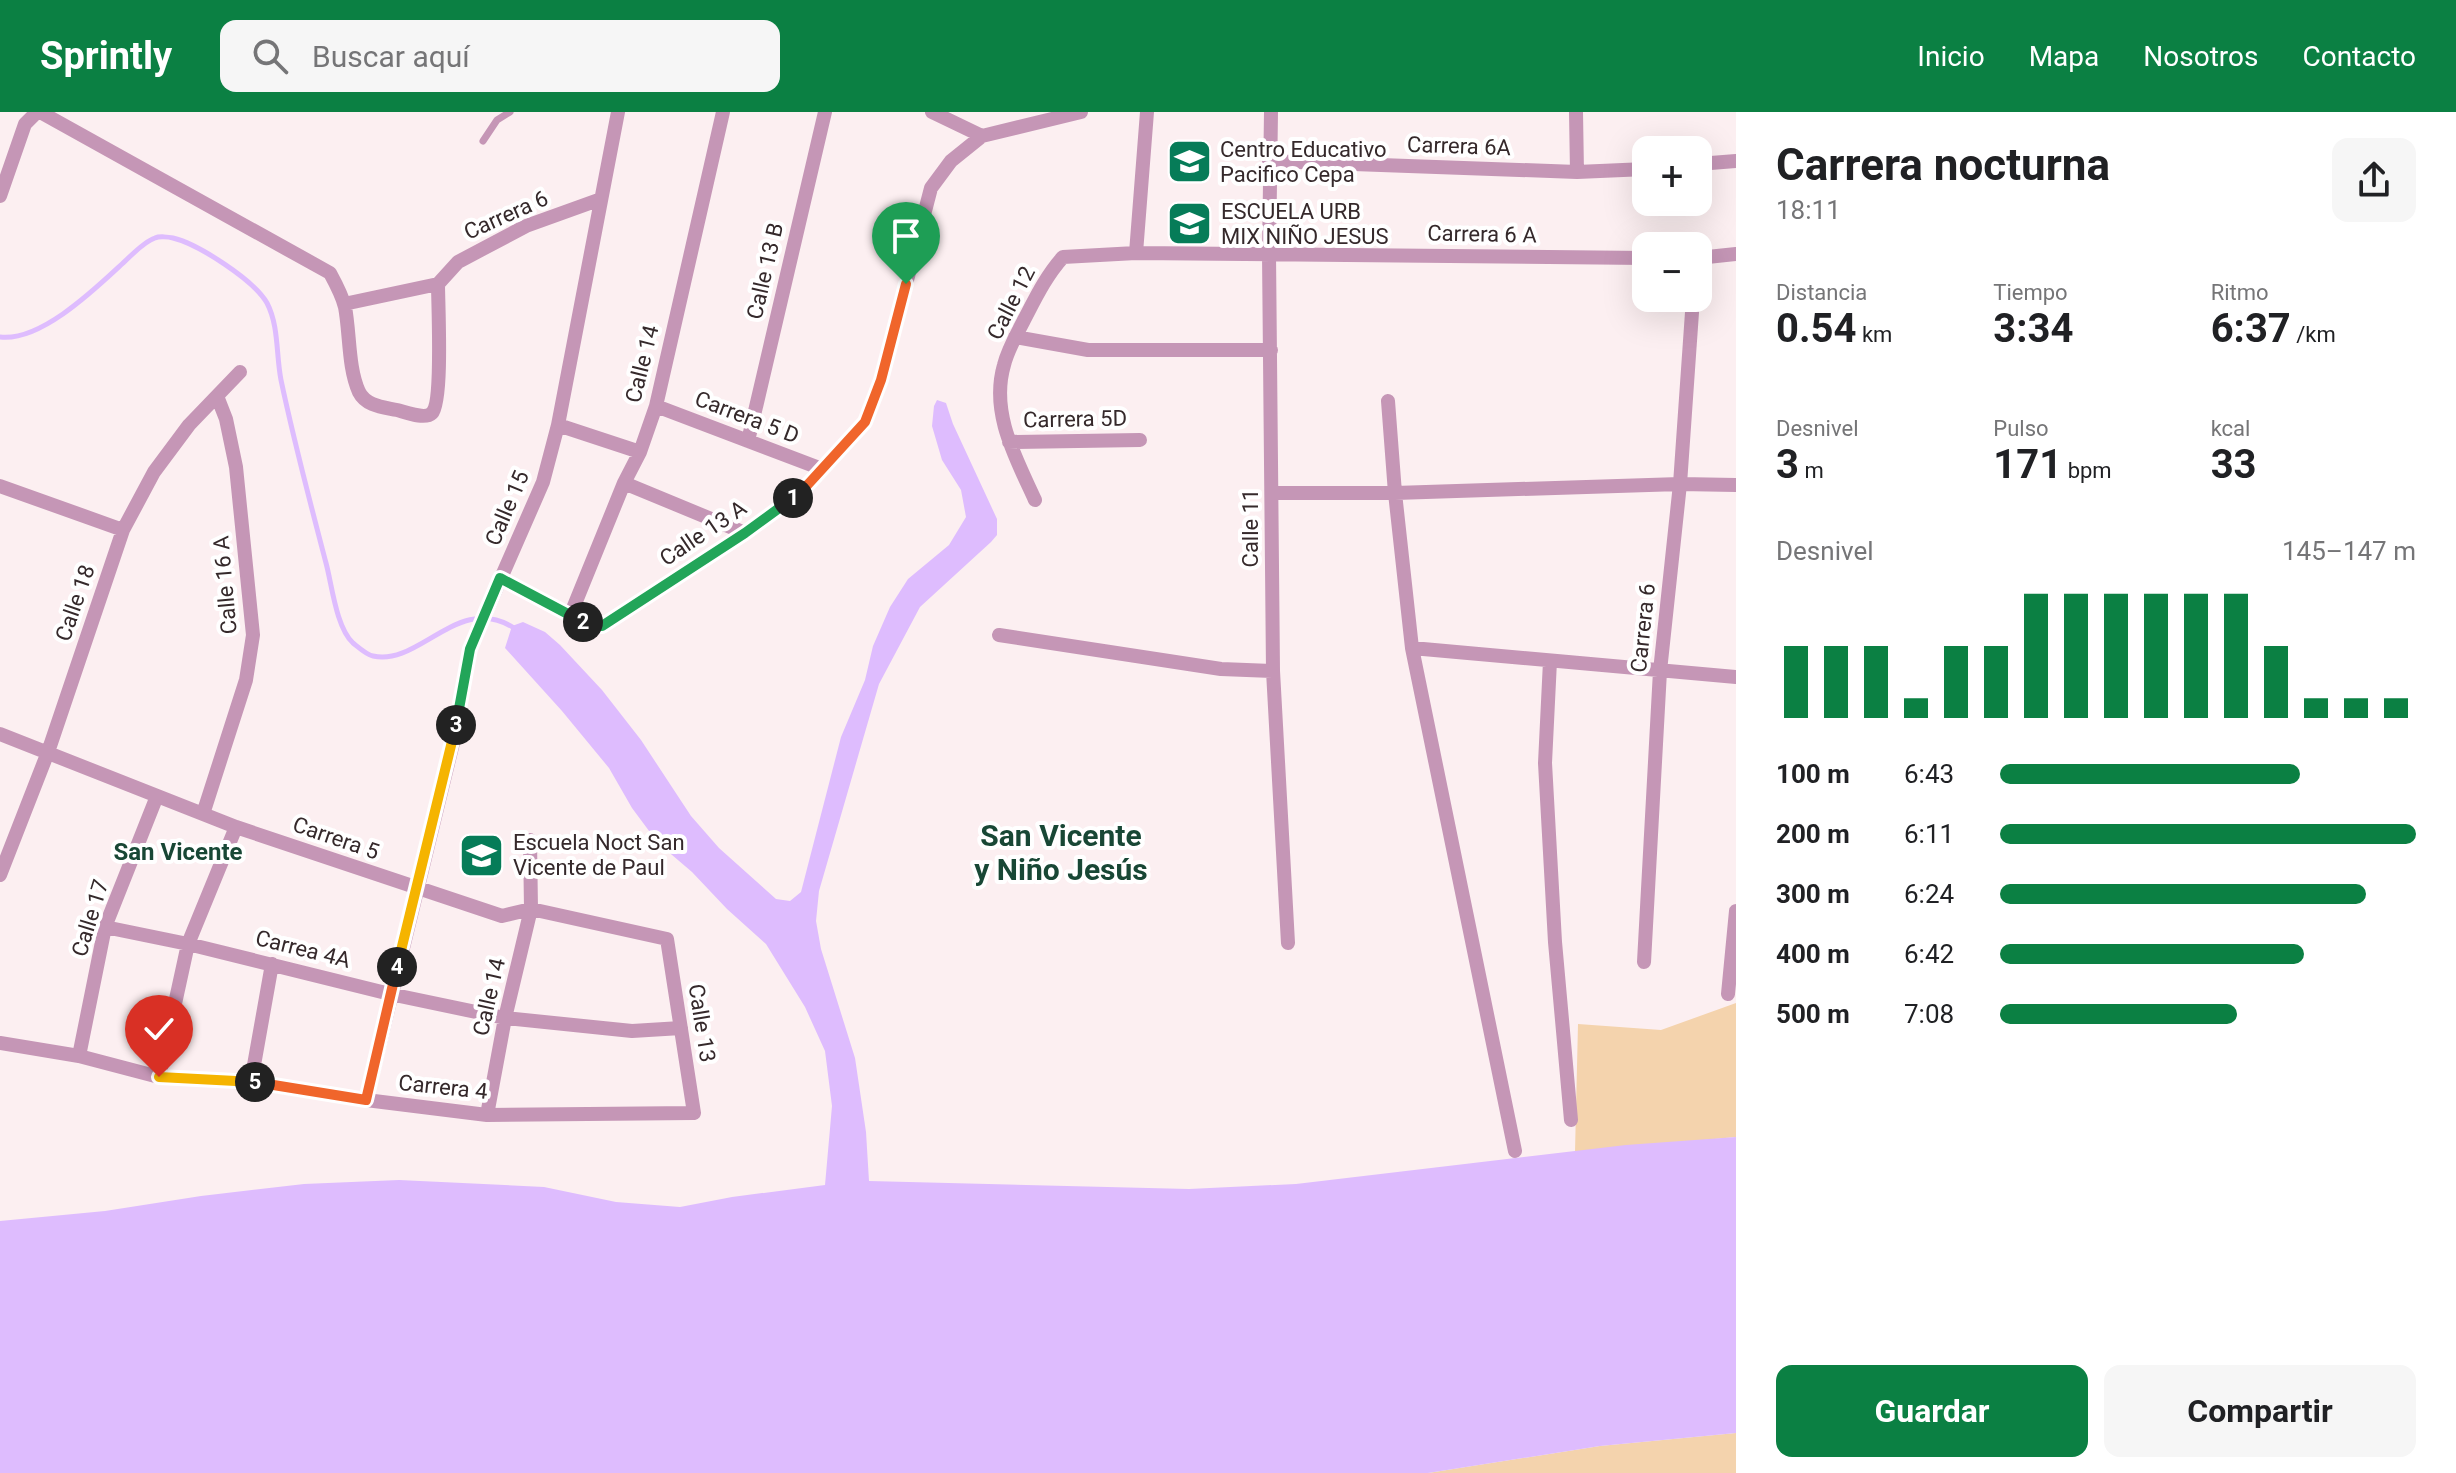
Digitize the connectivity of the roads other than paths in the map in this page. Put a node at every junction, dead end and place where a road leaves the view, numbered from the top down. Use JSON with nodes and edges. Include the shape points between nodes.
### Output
{"nodes":[{"id":1,"x":38,"y":112,"type":"edge"},
{"id":2,"x":510,"y":112,"type":"edge"},
{"id":3,"x":618,"y":112,"type":"edge"},
{"id":4,"x":723,"y":112,"type":"edge"},
{"id":5,"x":825,"y":112,"type":"edge"},
{"id":6,"x":932,"y":112,"type":"edge"},
{"id":7,"x":1081,"y":112,"type":"edge"},
{"id":8,"x":1147,"y":112,"type":"edge"},
{"id":9,"x":1271,"y":112,"type":"edge"},
{"id":10,"x":1576,"y":112,"type":"edge"},
{"id":11,"x":982,"y":136,"type":"junction"},
{"id":12,"x":483,"y":141,"type":"dead end"},
{"id":13,"x":1269,"y":161,"type":"junction"},
{"id":14,"x":1736,"y":161,"type":"edge"},
{"id":15,"x":1712,"y":163,"type":"edge"},
{"id":16,"x":1632,"y":170,"type":"edge"},
{"id":17,"x":1577,"y":172,"type":"junction"},
{"id":18,"x":0,"y":196,"type":"edge"},
{"id":19,"x":601,"y":199,"type":"junction"},
{"id":20,"x":1136,"y":253,"type":"junction"},
{"id":21,"x":1269,"y":254,"type":"junction"},
{"id":22,"x":1736,"y":254,"type":"edge"},
{"id":23,"x":1712,"y":257,"type":"edge"},
{"id":24,"x":1632,"y":258,"type":"edge"},
{"id":25,"x":438,"y":284,"type":"junction"},
{"id":26,"x":344,"y":304,"type":"junction"},
{"id":27,"x":1692,"y":312,"type":"edge"},
{"id":28,"x":1015,"y":337,"type":"junction"},
{"id":29,"x":1271,"y":350,"type":"junction"},
{"id":30,"x":240,"y":372,"type":"dead end"},
{"id":31,"x":217,"y":396,"type":"junction"},
{"id":32,"x":1388,"y":401,"type":"dead end"},
{"id":33,"x":656,"y":406,"type":"junction"},
{"id":34,"x":558,"y":425,"type":"junction"},
{"id":35,"x":1140,"y":440,"type":"dead end"},
{"id":36,"x":748,"y":441,"type":"junction"},
{"id":37,"x":1009,"y":442,"type":"junction"},
{"id":38,"x":640,"y":452,"type":"junction"},
{"id":39,"x":822,"y":469,"type":"junction"},
{"id":40,"x":624,"y":483,"type":"junction"},
{"id":41,"x":1680,"y":484,"type":"junction"},
{"id":42,"x":1736,"y":485,"type":"edge"},
{"id":43,"x":0,"y":486,"type":"edge"},
{"id":44,"x":1272,"y":493,"type":"junction"},
{"id":45,"x":1395,"y":493,"type":"junction"},
{"id":46,"x":1035,"y":500,"type":"dead end"},
{"id":47,"x":123,"y":530,"type":"junction"},
{"id":48,"x":745,"y":533,"type":"junction"},
{"id":49,"x":500,"y":578,"type":"junction"},
{"id":50,"x":570,"y":616,"type":"junction"},
{"id":51,"x":999,"y":635,"type":"dead end"},
{"id":52,"x":1412,"y":648,"type":"junction"},
{"id":53,"x":1550,"y":661,"type":"junction"},
{"id":54,"x":1273,"y":671,"type":"junction"},
{"id":55,"x":1660,"y":671,"type":"junction"},
{"id":56,"x":1736,"y":677,"type":"edge"},
{"id":57,"x":0,"y":734,"type":"edge"},
{"id":58,"x":48,"y":752,"type":"junction"},
{"id":59,"x":157,"y":796,"type":"junction"},
{"id":60,"x":203,"y":814,"type":"junction"},
{"id":61,"x":236,"y":827,"type":"junction"},
{"id":62,"x":530,"y":840,"type":"dead end"},
{"id":63,"x":0,"y":875,"type":"edge"},
{"id":64,"x":417,"y":889,"type":"junction"},
{"id":65,"x":531,"y":909,"type":"junction"},
{"id":66,"x":1736,"y":911,"type":"edge"},
{"id":67,"x":105,"y":927,"type":"junction"},
{"id":68,"x":667,"y":939,"type":"joint"},
{"id":69,"x":1288,"y":943,"type":"dead end"},
{"id":70,"x":188,"y":944,"type":"junction"},
{"id":71,"x":1644,"y":962,"type":"dead end"},
{"id":72,"x":272,"y":964,"type":"junction"},
{"id":73,"x":390,"y":994,"type":"junction"},
{"id":74,"x":1728,"y":994,"type":"dead end"},
{"id":75,"x":505,"y":1018,"type":"junction"},
{"id":76,"x":681,"y":1028,"type":"junction"},
{"id":77,"x":0,"y":1043,"type":"edge"},
{"id":78,"x":79,"y":1056,"type":"junction"},
{"id":79,"x":159,"y":1077,"type":"junction"},
{"id":80,"x":251,"y":1082,"type":"junction"},
{"id":81,"x":366,"y":1100,"type":"junction"},
{"id":82,"x":694,"y":1113,"type":"joint"},
{"id":83,"x":487,"y":1115,"type":"junction"},
{"id":84,"x":1571,"y":1120,"type":"dead end"},
{"id":85,"x":1515,"y":1151,"type":"dead end"}],
"edges":[{"from":1,"to":18,"type":"street","via":[[25,124]]},
{"from":1,"to":26,"type":"street","via":[[320,266],[330,273]]},
{"from":2,"to":12,"type":"lane","via":[[497,120]]},
{"from":3,"to":19,"type":"street","name":"Calle 15"},
{"from":4,"to":33,"type":"street","name":"Calle 14"},
{"from":5,"to":36,"type":"street","name":"Calle 13 B"},
{"from":6,"to":11,"type":"street"},
{"from":7,"to":11,"type":"street"},
{"from":8,"to":20,"type":"street"},
{"from":9,"to":13,"type":"street","name":"Calle 11"},
{"from":10,"to":17,"type":"street"},
{"from":11,"to":39,"type":"street","via":[[951,161],[931,188],[865,422]]},
{"from":13,"to":17,"type":"street","name":"Carrera 6A"},
{"from":13,"to":21,"type":"street","name":"Calle 11"},
{"from":14,"to":15,"type":"street"},
{"from":16,"to":17,"type":"street","name":"Carrera 6A"},
{"from":19,"to":25,"type":"street","name":"Carrera 6","via":[[512,233],[458,262]]},
{"from":19,"to":34,"type":"street","name":"Calle 15"},
{"from":20,"to":21,"type":"street","name":"Calle 12"},
{"from":20,"to":28,"type":"street","name":"Calle 12","via":[[1063,257]]},
{"from":21,"to":24,"type":"street","name":"Carrera 6 A"},
{"from":21,"to":29,"type":"street","name":"Calle 11"},
{"from":22,"to":23,"type":"street"},
{"from":25,"to":26,"type":"street"},
{"from":25,"to":26,"type":"street","via":[[437,401],[428,416],[363,398]]},
{"from":27,"to":41,"type":"street","name":"Carrera 6"},
{"from":28,"to":29,"type":"street","via":[[1088,350]]},
{"from":28,"to":37,"type":"street","name":"Calle 12","via":[[1000,396]]},
{"from":29,"to":44,"type":"street","name":"Calle 11"},
{"from":30,"to":31,"type":"street","name":"Calle 18"},
{"from":31,"to":47,"type":"street","name":"Calle 18","via":[[154,472]]},
{"from":31,"to":60,"type":"street","name":"Calle 16 A","via":[[236,467],[253,635],[246,680]]},
{"from":32,"to":45,"type":"street"},
{"from":33,"to":36,"type":"street","name":"Carrera 5 D"},
{"from":33,"to":38,"type":"street","name":"Calle 14"},
{"from":34,"to":38,"type":"street"},
{"from":34,"to":49,"type":"street","name":"Calle 15","via":[[543,482]]},
{"from":35,"to":37,"type":"street","name":"Carrera 5D"},
{"from":36,"to":39,"type":"street","name":"Carrera 5 D"},
{"from":37,"to":46,"type":"street"},
{"from":38,"to":40,"type":"street","name":"Calle 14"},
{"from":39,"to":48,"type":"street","name":"Calle 13 A","via":[[801,492]]},
{"from":40,"to":48,"type":"street"},
{"from":40,"to":50,"type":"street","name":"Calle 14"},
{"from":41,"to":42,"type":"street"},
{"from":41,"to":45,"type":"street"},
{"from":41,"to":55,"type":"street","name":"Carrera 6"},
{"from":43,"to":47,"type":"street"},
{"from":44,"to":45,"type":"street"},
{"from":44,"to":54,"type":"street","name":"Calle 11"},
{"from":45,"to":52,"type":"street"},
{"from":47,"to":58,"type":"street","name":"Calle 18"},
{"from":48,"to":50,"type":"street","name":"Calle 13 A","via":[[602,626]]},
{"from":49,"to":50,"type":"street"},
{"from":49,"to":64,"type":"street","name":"Calle 15","via":[[470,649]]},
{"from":51,"to":54,"type":"street","via":[[1221,669]]},
{"from":52,"to":53,"type":"street"},
{"from":52,"to":85,"type":"street"},
{"from":53,"to":55,"type":"street"},
{"from":53,"to":84,"type":"street","via":[[1545,763]]},
{"from":54,"to":69,"type":"street","name":"Calle 11"},
{"from":55,"to":56,"type":"street"},
{"from":55,"to":71,"type":"street","name":"Carrera 6"},
{"from":57,"to":58,"type":"street","name":"Carrera 5"},
{"from":58,"to":59,"type":"street","name":"Carrera 5"},
{"from":58,"to":63,"type":"street","name":"Calle 18"},
{"from":59,"to":60,"type":"street","name":"Carrera 5"},
{"from":59,"to":67,"type":"street","name":"Calle 17"},
{"from":60,"to":61,"type":"street","name":"Carrera 5"},
{"from":61,"to":64,"type":"street","name":"Carrera 5"},
{"from":61,"to":70,"type":"street"},
{"from":62,"to":65,"type":"street","name":"Calle 14"},
{"from":64,"to":65,"type":"street","name":"Carrera 5","via":[[502,916]]},
{"from":64,"to":73,"type":"street","name":"Calle 15"},
{"from":65,"to":68,"type":"street","name":"Carrera 5"},
{"from":65,"to":75,"type":"street","name":"Calle 14"},
{"from":66,"to":74,"type":"street"},
{"from":67,"to":70,"type":"street","name":"Carrea 4A"},
{"from":67,"to":78,"type":"street","name":"Calle 17"},
{"from":68,"to":76,"type":"street","name":"Calle 13"},
{"from":70,"to":72,"type":"street","name":"Carrea 4A"},
{"from":70,"to":79,"type":"street"},
{"from":72,"to":73,"type":"street","name":"Carrea 4A"},
{"from":72,"to":80,"type":"street"},
{"from":73,"to":75,"type":"street","name":"Carrea 4A"},
{"from":73,"to":81,"type":"street","name":"Calle 15"},
{"from":75,"to":76,"type":"street","name":"Carrea 4A","via":[[632,1031]]},
{"from":75,"to":83,"type":"street","name":"Calle 14"},
{"from":76,"to":82,"type":"street","name":"Calle 13"},
{"from":77,"to":78,"type":"street","name":"Carrera 4"},
{"from":78,"to":79,"type":"street","name":"Carrera 4"},
{"from":79,"to":80,"type":"street","name":"Carrera 4"},
{"from":80,"to":81,"type":"street","name":"Carrera 4"},
{"from":81,"to":83,"type":"street","name":"Carrera 4"},
{"from":82,"to":83,"type":"street","name":"Carrera 4"}]}
